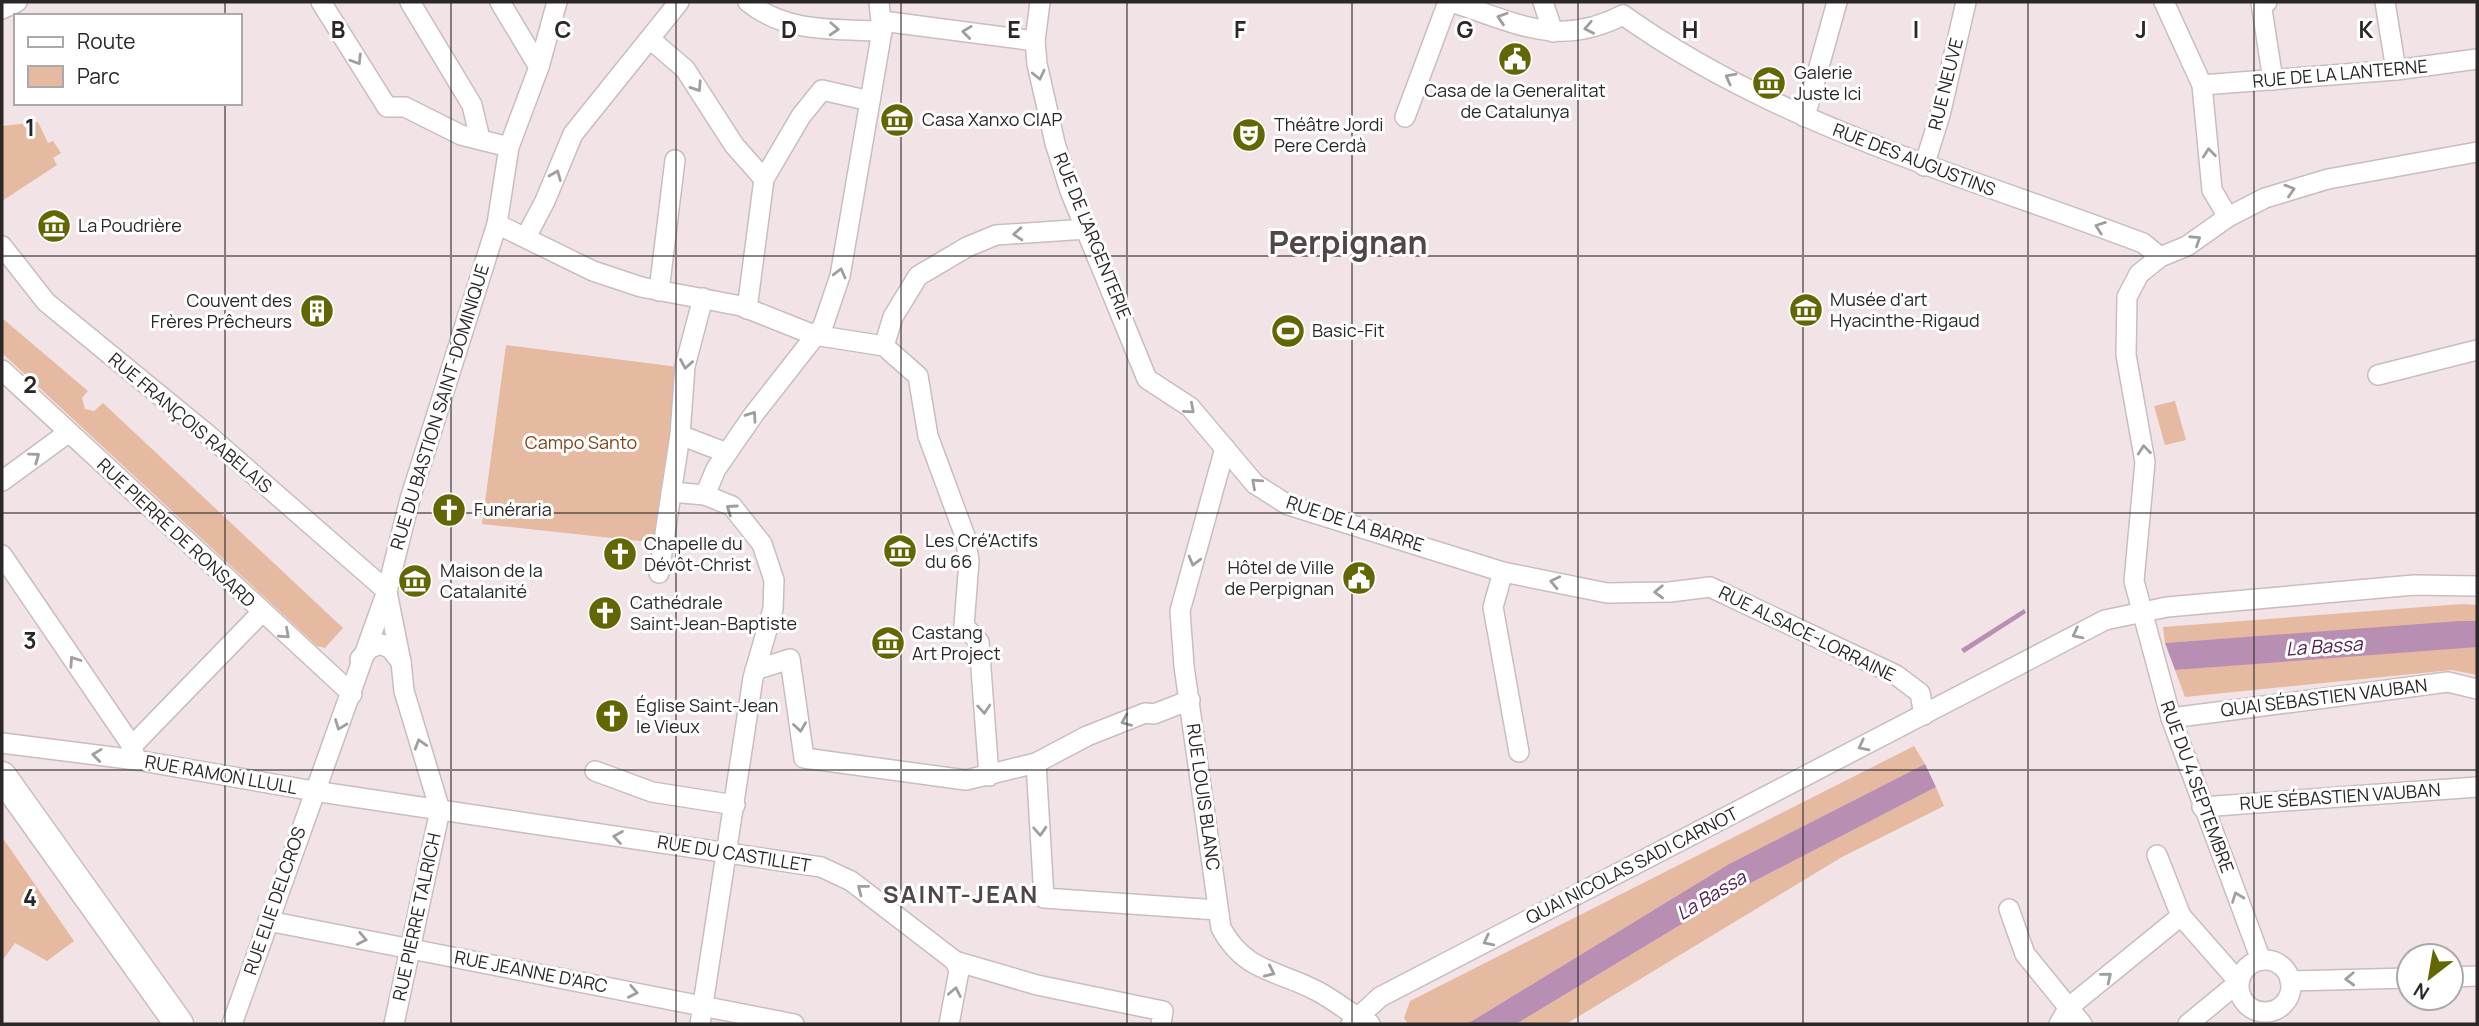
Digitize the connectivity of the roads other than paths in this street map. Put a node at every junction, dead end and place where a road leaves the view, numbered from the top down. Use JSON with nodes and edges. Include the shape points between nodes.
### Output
{"nodes":[{"id":1,"x":17,"y":2,"type":"edge"},
{"id":2,"x":321,"y":2,"type":"edge"},
{"id":3,"x":410,"y":2,"type":"edge"},
{"id":4,"x":500,"y":2,"type":"edge"},
{"id":5,"x":557,"y":2,"type":"edge"},
{"id":6,"x":679,"y":2,"type":"edge"},
{"id":7,"x":748,"y":2,"type":"edge"},
{"id":8,"x":1453,"y":2,"type":"edge"},
{"id":9,"x":1543,"y":2,"type":"edge"},
{"id":10,"x":1835,"y":2,"type":"edge"},
{"id":11,"x":1966,"y":2,"type":"edge"},
{"id":12,"x":2164,"y":2,"type":"edge"},
{"id":13,"x":2267,"y":2,"type":"edge"},
{"id":14,"x":2385,"y":2,"type":"edge"},
{"id":15,"x":1037,"y":4,"type":"edge"},
{"id":16,"x":1622,"y":8,"type":"edge"},
{"id":17,"x":2,"y":9,"type":"edge"},
{"id":18,"x":881,"y":18,"type":"edge"},
{"id":19,"x":1553,"y":32,"type":"junction"},
{"id":20,"x":650,"y":39,"type":"junction"},
{"id":21,"x":1035,"y":41,"type":"junction"},
{"id":22,"x":2477,"y":58,"type":"edge"},
{"id":23,"x":539,"y":67,"type":"junction"},
{"id":24,"x":2396,"y":70,"type":"junction"},
{"id":25,"x":2273,"y":80,"type":"junction"},
{"id":26,"x":2202,"y":85,"type":"junction"},
{"id":27,"x":870,"y":101,"type":"junction"},
{"id":28,"x":1405,"y":117,"type":"dead end"},
{"id":29,"x":1805,"y":117,"type":"junction"},
{"id":30,"x":480,"y":139,"type":"junction"},
{"id":31,"x":509,"y":147,"type":"junction"},
{"id":32,"x":2477,"y":152,"type":"edge"},
{"id":33,"x":675,"y":160,"type":"dead end"},
{"id":34,"x":1924,"y":166,"type":"junction"},
{"id":35,"x":764,"y":179,"type":"junction"},
{"id":36,"x":2228,"y":217,"type":"junction"},
{"id":37,"x":497,"y":224,"type":"junction"},
{"id":38,"x":1087,"y":229,"type":"junction"},
{"id":39,"x":526,"y":237,"type":"junction"},
{"id":40,"x":2,"y":246,"type":"edge"},
{"id":41,"x":2160,"y":257,"type":"junction"},
{"id":42,"x":659,"y":291,"type":"junction"},
{"id":43,"x":703,"y":298,"type":"junction"},
{"id":44,"x":747,"y":309,"type":"junction"},
{"id":45,"x":814,"y":335,"type":"junction"},
{"id":46,"x":884,"y":346,"type":"junction"},
{"id":47,"x":2477,"y":350,"type":"edge"},
{"id":48,"x":2,"y":370,"type":"edge"},
{"id":49,"x":2378,"y":375,"type":"dead end"},
{"id":50,"x":1147,"y":379,"type":"joint"},
{"id":51,"x":69,"y":432,"type":"junction"},
{"id":52,"x":680,"y":435,"type":"junction"},
{"id":53,"x":1225,"y":448,"type":"junction"},
{"id":54,"x":727,"y":453,"type":"junction"},
{"id":55,"x":2,"y":481,"type":"edge"},
{"id":56,"x":671,"y":492,"type":"junction"},
{"id":57,"x":705,"y":495,"type":"junction"},
{"id":58,"x":2,"y":555,"type":"edge"},
{"id":59,"x":659,"y":572,"type":"dead end"},
{"id":60,"x":1503,"y":572,"type":"junction"},
{"id":61,"x":2477,"y":586,"type":"edge"},
{"id":62,"x":1710,"y":587,"type":"joint"},
{"id":63,"x":387,"y":591,"type":"junction"},
{"id":64,"x":262,"y":612,"type":"junction"},
{"id":65,"x":2141,"y":612,"type":"junction"},
{"id":66,"x":360,"y":660,"type":"junction"},
{"id":67,"x":401,"y":662,"type":"junction"},
{"id":68,"x":755,"y":670,"type":"junction"},
{"id":69,"x":2477,"y":689,"type":"edge"},
{"id":70,"x":352,"y":694,"type":"junction"},
{"id":71,"x":1189,"y":700,"type":"junction"},
{"id":72,"x":1924,"y":715,"type":"junction"},
{"id":73,"x":2171,"y":718,"type":"junction"},
{"id":74,"x":2,"y":743,"type":"edge"},
{"id":75,"x":1519,"y":752,"type":"dead end"},
{"id":76,"x":134,"y":753,"type":"junction"},
{"id":77,"x":1036,"y":763,"type":"junction"},
{"id":78,"x":595,"y":771,"type":"dead end"},
{"id":79,"x":2,"y":776,"type":"edge"},
{"id":80,"x":989,"y":776,"type":"junction"},
{"id":81,"x":2477,"y":787,"type":"edge"},
{"id":82,"x":314,"y":791,"type":"junction"},
{"id":83,"x":735,"y":805,"type":"junction"},
{"id":84,"x":2202,"y":807,"type":"junction"},
{"id":85,"x":440,"y":810,"type":"junction"},
{"id":86,"x":726,"y":853,"type":"junction"},
{"id":87,"x":2157,"y":855,"type":"dead end"},
{"id":88,"x":2009,"y":909,"type":"dead end"},
{"id":89,"x":2181,"y":916,"type":"junction"},
{"id":90,"x":1219,"y":919,"type":"junction"},
{"id":91,"x":268,"y":921,"type":"junction"},
{"id":92,"x":411,"y":948,"type":"junction"},
{"id":93,"x":2262,"y":960,"type":"junction"},
{"id":94,"x":955,"y":961,"type":"junction"},
{"id":95,"x":2395,"y":978,"type":"edge"},
{"id":96,"x":2290,"y":981,"type":"junction"},
{"id":97,"x":2239,"y":982,"type":"junction"},
{"id":98,"x":702,"y":1015,"type":"edge"},
{"id":99,"x":2064,"y":1016,"type":"edge"},
{"id":100,"x":2265,"y":1018,"type":"edge"},
{"id":101,"x":1360,"y":1022,"type":"edge"},
{"id":102,"x":179,"y":1024,"type":"edge"},
{"id":103,"x":232,"y":1024,"type":"edge"},
{"id":104,"x":394,"y":1024,"type":"edge"},
{"id":105,"x":794,"y":1024,"type":"edge"},
{"id":106,"x":949,"y":1024,"type":"edge"},
{"id":107,"x":1161,"y":1024,"type":"edge"},
{"id":108,"x":2082,"y":1024,"type":"edge"},
{"id":109,"x":2188,"y":1024,"type":"edge"}],
"edges":[{"from":1,"to":17,"type":"street"},
{"from":2,"to":30,"type":"street","one_way":true,"via":[[387,107],[405,107],[461,135]]},
{"from":3,"to":30,"type":"street","via":[[472,105]]},
{"from":4,"to":23,"type":"street"},
{"from":5,"to":23,"type":"street","name":"RUE DU BASTION SAINT-DOMINIQUE"},
{"from":6,"to":20,"type":"street"},
{"from":7,"to":18,"type":"street","one_way":true,"via":[[779,21],[804,27]]},
{"from":19,"to":8,"type":"street","one_way":true},
{"from":8,"to":28,"type":"street"},
{"from":9,"to":19,"type":"street"},
{"from":10,"to":29,"type":"street"},
{"from":11,"to":34,"type":"street","name":"RUE NEUVE"},
{"from":12,"to":26,"type":"street"},
{"from":13,"to":25,"type":"street","via":[[2261,3]]},
{"from":14,"to":24,"type":"street"},
{"from":15,"to":21,"type":"street","name":"RUE DE L'ARGENTERIE"},
{"from":16,"to":19,"type":"street","one_way":true,"via":[[1599,27]]},
{"from":29,"to":16,"type":"street","name":"RUE DES AUGUSTINS","one_way":true,"via":[[1673,48]]},
{"from":21,"to":18,"type":"street","one_way":true},
{"from":18,"to":27,"type":"street"},
{"from":20,"to":35,"type":"street","one_way":true,"via":[[685,69],[734,145]]},
{"from":39,"to":20,"type":"street","one_way":true,"via":[[573,134]]},
{"from":21,"to":38,"type":"street","name":"RUE DE L'ARGENTERIE","one_way":true,"via":[[1055,143]]},
{"from":22,"to":24,"type":"street","name":"RUE DE LA LANTERNE"},
{"from":23,"to":31,"type":"street","name":"RUE DU BASTION SAINT-DOMINIQUE"},
{"from":24,"to":25,"type":"street","name":"RUE DE LA LANTERNE"},
{"from":25,"to":26,"type":"street","name":"RUE DE LA LANTERNE"},
{"from":36,"to":26,"type":"street","one_way":true,"via":[[2212,190]]},
{"from":27,"to":35,"type":"street","via":[[822,90]]},
{"from":45,"to":27,"type":"street","one_way":true,"via":[[822,326],[840,276]]},
{"from":29,"to":34,"type":"street","name":"RUE DES AUGUSTINS"},
{"from":30,"to":31,"type":"street"},
{"from":31,"to":37,"type":"street","name":"RUE DU BASTION SAINT-DOMINIQUE"},
{"from":36,"to":32,"type":"street","name":"RUE DU 4 SEPTEMBRE","one_way":true,"via":[[2265,198],[2328,179]]},
{"from":33,"to":42,"type":"street"},
{"from":41,"to":34,"type":"street","name":"RUE DES AUGUSTINS","one_way":true,"via":[[2143,243]]},
{"from":35,"to":44,"type":"street"},
{"from":41,"to":36,"type":"street","name":"RUE DU 4 SEPTEMBRE","one_way":true,"via":[[2187,246]]},
{"from":37,"to":39,"type":"street"},
{"from":37,"to":63,"type":"street","name":"RUE DU BASTION SAINT-DOMINIQUE","via":[[410,499]]},
{"from":38,"to":46,"type":"street","one_way":true,"via":[[996,235],[967,247],[918,276],[893,317]]},
{"from":38,"to":50,"type":"street","name":"RUE DE L'ARGENTERIE"},
{"from":39,"to":42,"type":"street","via":[[593,271]]},
{"from":40,"to":63,"type":"street","name":"RUE FRANÇOIS RABELAIS","via":[[46,302]]},
{"from":65,"to":41,"type":"street","name":"RUE DU 4 SEPTEMBRE","one_way":true,"via":[[2134,581],[2145,462],[2126,355],[2127,297],[2139,274]]},
{"from":42,"to":43,"type":"street"},
{"from":43,"to":44,"type":"street"},
{"from":43,"to":52,"type":"street","one_way":true,"via":[[685,366]]},
{"from":44,"to":45,"type":"street"},
{"from":45,"to":46,"type":"street"},
{"from":54,"to":45,"type":"street","one_way":true},
{"from":46,"to":80,"type":"street","one_way":true,"via":[[918,376],[928,436],[965,537],[969,561],[964,626],[979,642]]},
{"from":47,"to":49,"type":"street"},
{"from":48,"to":51,"type":"street","name":"RUE PIERRE DE RONSARD"},
{"from":50,"to":53,"type":"street","name":"RUE DE LA BARRE","one_way":true,"via":[[1190,407]]},
{"from":55,"to":51,"type":"street","one_way":true},
{"from":51,"to":64,"type":"street","name":"RUE PIERRE DE RONSARD"},
{"from":52,"to":54,"type":"street"},
{"from":52,"to":56,"type":"street"},
{"from":60,"to":53,"type":"street","name":"RUE DE LA BARRE","one_way":true,"via":[[1288,505],[1255,484]]},
{"from":53,"to":71,"type":"street","name":"RUE LOUIS BLANC","one_way":true,"via":[[1181,611]]},
{"from":54,"to":57,"type":"street"},
{"from":56,"to":57,"type":"street"},
{"from":56,"to":59,"type":"street"},
{"from":68,"to":57,"type":"street","one_way":true,"via":[[773,609],[774,580],[762,544],[748,523],[732,506]]},
{"from":76,"to":58,"type":"street","one_way":true},
{"from":62,"to":60,"type":"street","name":"RUE DE LA BARRE","one_way":true,"via":[[1608,593]]},
{"from":60,"to":75,"type":"street","via":[[1493,607]]},
{"from":61,"to":65,"type":"street","name":"QUAI NICOLAS SADI CARNOT","via":[[2414,585]]},
{"from":62,"to":72,"type":"street","name":"RUE ALSACE-LORRAINE","via":[[1896,675],[1920,693]]},
{"from":63,"to":66,"type":"street","name":"RUE ELIE DELCROS"},
{"from":63,"to":67,"type":"street"},
{"from":64,"to":70,"type":"street","name":"RUE PIERRE DE RONSARD","one_way":true},
{"from":64,"to":76,"type":"street"},
{"from":65,"to":72,"type":"street","name":"QUAI NICOLAS SADI CARNOT","one_way":true,"via":[[2105,620]]},
{"from":65,"to":73,"type":"street","name":"RUE DU 4 SEPTEMBRE"},
{"from":66,"to":67,"type":"street","via":[[381,644]]},
{"from":66,"to":70,"type":"street","name":"RUE ELIE DELCROS"},
{"from":85,"to":67,"type":"street","one_way":true,"via":[[404,691]]},
{"from":68,"to":80,"type":"street","one_way":true,"via":[[790,659],[804,758],[966,780]]},
{"from":68,"to":83,"type":"street"},
{"from":69,"to":73,"type":"street","name":"QUAI SÉBASTIEN VAUBAN","via":[[2448,682]]},
{"from":70,"to":82,"type":"street","name":"RUE ELIE DELCROS","one_way":true},
{"from":71,"to":77,"type":"street","one_way":true,"via":[[1087,736]]},
{"from":71,"to":90,"type":"street","name":"RUE LOUIS BLANC"},
{"from":72,"to":101,"type":"street","name":"QUAI NICOLAS SADI CARNOT","one_way":true,"via":[[1381,997]]},
{"from":73,"to":84,"type":"street","name":"RUE DU 4 SEPTEMBRE"},
{"from":76,"to":74,"type":"street","name":"RUE RAMON LLULL","one_way":true},
{"from":76,"to":82,"type":"street","name":"RUE RAMON LLULL"},
{"from":77,"to":80,"type":"street"},
{"from":77,"to":90,"type":"street","one_way":true,"via":[[1044,898]]},
{"from":78,"to":83,"type":"street","via":[[652,792]]},
{"from":79,"to":102,"type":"main road"},
{"from":81,"to":84,"type":"street","name":"RUE SÉBASTIEN VAUBAN"},
{"from":82,"to":85,"type":"street","name":"RUE RAMON LLULL"},
{"from":82,"to":91,"type":"street","name":"RUE ELIE DELCROS"},
{"from":83,"to":86,"type":"street"},
{"from":93,"to":84,"type":"street","name":"RUE DU 4 SEPTEMBRE","one_way":true},
{"from":86,"to":85,"type":"street","name":"RUE DU CASTILLET","one_way":true},
{"from":85,"to":92,"type":"street","name":"RUE PIERRE TALRICH"},
{"from":94,"to":86,"type":"street","name":"RUE DU CASTILLET","one_way":true,"via":[[851,881],[821,867]]},
{"from":86,"to":98,"type":"street"},
{"from":87,"to":89,"type":"street"},
{"from":88,"to":99,"type":"street","via":[[2025,954]]},
{"from":89,"to":97,"type":"street"},
{"from":99,"to":89,"type":"street","one_way":true},
{"from":90,"to":101,"type":"street","one_way":true,"via":[[1233,948],[1252,964],[1319,992]]},
{"from":91,"to":92,"type":"street","name":"RUE JEANNE D'ARC","one_way":true},
{"from":91,"to":103,"type":"street","name":"RUE ELIE DELCROS"},
{"from":92,"to":98,"type":"street","name":"RUE JEANNE D'ARC","one_way":true},
{"from":92,"to":104,"type":"street","name":"RUE PIERRE TALRICH"},
{"from":93,"to":96,"type":"street","via":[[2280,965]]},
{"from":93,"to":97,"type":"street","via":[[2246,967]]},
{"from":106,"to":94,"type":"street","one_way":true,"via":[[959,971]]},
{"from":94,"to":107,"type":"street","name":"RUE DU CASTILLET","via":[[1037,985],[1163,1012]]},
{"from":95,"to":96,"type":"street","one_way":true},
{"from":96,"to":100,"type":"street","via":[[2283,1004]]},
{"from":97,"to":100,"type":"street","via":[[2241,998]]},
{"from":97,"to":109,"type":"street"},
{"from":98,"to":105,"type":"street","name":"RUE JEANNE D'ARC"},
{"from":99,"to":108,"type":"street"}]}
